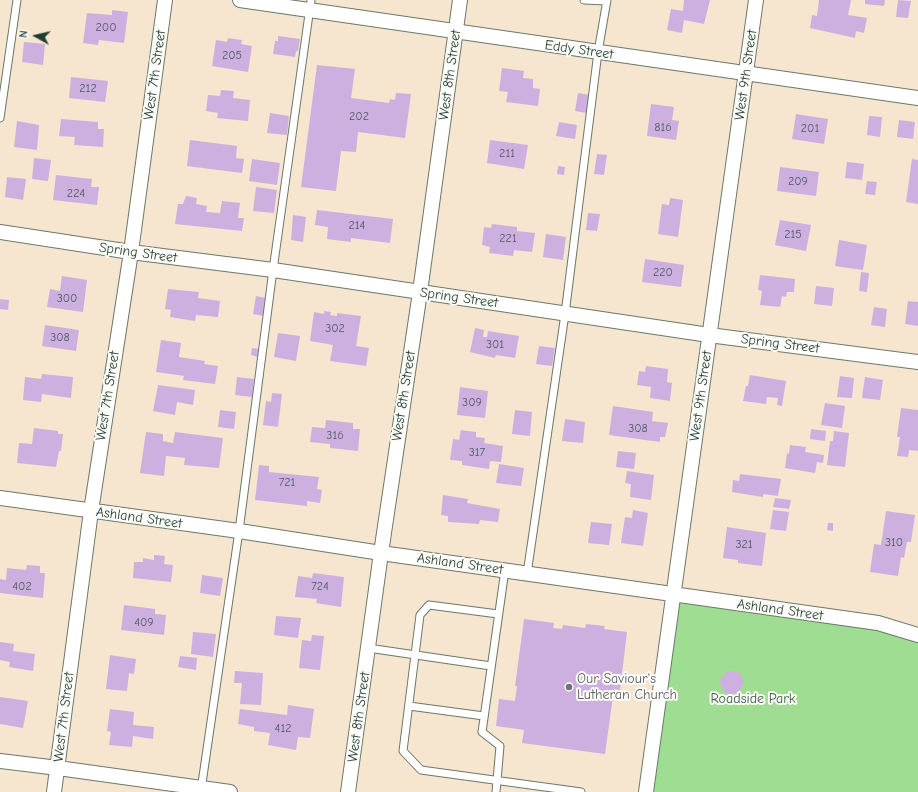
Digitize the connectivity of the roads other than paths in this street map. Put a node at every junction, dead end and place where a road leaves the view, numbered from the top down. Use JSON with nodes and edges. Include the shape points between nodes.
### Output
{"nodes":[{"id":1,"x":17,"y":0,"type":"edge"},
{"id":2,"x":165,"y":0,"type":"edge"},
{"id":3,"x":240,"y":0,"type":"edge"},
{"id":4,"x":460,"y":0,"type":"edge"},
{"id":5,"x":584,"y":0,"type":"edge"},
{"id":6,"x":756,"y":0,"type":"edge"},
{"id":7,"x":606,"y":1,"type":"edge"},
{"id":8,"x":311,"y":5,"type":"edge"},
{"id":9,"x":456,"y":32,"type":"junction"},
{"id":10,"x":598,"y":52,"type":"junction"},
{"id":11,"x":746,"y":74,"type":"junction"},
{"id":12,"x":918,"y":98,"type":"edge"},
{"id":13,"x":0,"y":118,"type":"edge"},
{"id":14,"x":0,"y":232,"type":"edge"},
{"id":15,"x":131,"y":252,"type":"junction"},
{"id":16,"x":273,"y":270,"type":"junction"},
{"id":17,"x":420,"y":292,"type":"junction"},
{"id":18,"x":564,"y":314,"type":"junction"},
{"id":19,"x":709,"y":335,"type":"junction"},
{"id":20,"x":918,"y":362,"type":"edge"},
{"id":21,"x":0,"y":498,"type":"edge"},
{"id":22,"x":91,"y":511,"type":"junction"},
{"id":23,"x":239,"y":531,"type":"junction"},
{"id":24,"x":381,"y":553,"type":"junction"},
{"id":25,"x":505,"y":570,"type":"junction"},
{"id":26,"x":527,"y":574,"type":"junction"},
{"id":27,"x":673,"y":595,"type":"junction"},
{"id":28,"x":498,"y":614,"type":"junction"},
{"id":29,"x":918,"y":634,"type":"edge"},
{"id":30,"x":368,"y":648,"type":"junction"},
{"id":31,"x":414,"y":655,"type":"junction"},
{"id":32,"x":491,"y":666,"type":"junction"},
{"id":33,"x":409,"y":706,"type":"junction"},
{"id":34,"x":484,"y":716,"type":"junction"},
{"id":35,"x":0,"y":761,"type":"edge"},
{"id":36,"x":58,"y":768,"type":"junction"},
{"id":37,"x":497,"y":781,"type":"junction"},
{"id":38,"x":201,"y":790,"type":"edge"},
{"id":39,"x":54,"y":792,"type":"edge"},
{"id":40,"x":230,"y":792,"type":"edge"},
{"id":41,"x":348,"y":792,"type":"edge"},
{"id":42,"x":496,"y":792,"type":"edge"},
{"id":43,"x":581,"y":792,"type":"edge"},
{"id":44,"x":646,"y":792,"type":"edge"}],
"edges":[{"from":1,"to":13,"type":"lane"},
{"from":2,"to":15,"type":"street","name":"West 7th Street"},
{"from":3,"to":8,"type":"street","name":"Eddy Street"},
{"from":4,"to":9,"type":"street","name":"West 8th Street"},
{"from":5,"to":7,"type":"lane"},
{"from":6,"to":11,"type":"street","name":"West 9th Street"},
{"from":7,"to":10,"type":"lane"},
{"from":8,"to":9,"type":"street","name":"Eddy Street"},
{"from":8,"to":16,"type":"lane"},
{"from":9,"to":10,"type":"street","name":"Eddy Street"},
{"from":9,"to":17,"type":"street","name":"West 8th Street"},
{"from":10,"to":11,"type":"street","name":"Eddy Street"},
{"from":10,"to":18,"type":"lane"},
{"from":11,"to":12,"type":"street","name":"Eddy Street"},
{"from":11,"to":19,"type":"street","name":"West 9th Street"},
{"from":14,"to":15,"type":"street","name":"Spring Street"},
{"from":15,"to":16,"type":"street","name":"Spring Street"},
{"from":15,"to":22,"type":"street","name":"West 7th Street"},
{"from":16,"to":17,"type":"street","name":"Spring Street"},
{"from":16,"to":23,"type":"lane"},
{"from":17,"to":18,"type":"street","name":"Spring Street"},
{"from":17,"to":24,"type":"street","name":"West 8th Street"},
{"from":18,"to":19,"type":"street","name":"Spring Street"},
{"from":18,"to":26,"type":"lane"},
{"from":19,"to":20,"type":"street","name":"Spring Street"},
{"from":19,"to":27,"type":"street","name":"West 9th Street"},
{"from":21,"to":22,"type":"street","name":"Ashland Street"},
{"from":22,"to":23,"type":"street","name":"Ashland Street"},
{"from":22,"to":36,"type":"street","name":"West 7th Street"},
{"from":23,"to":24,"type":"street","name":"Ashland Street"},
{"from":23,"to":38,"type":"lane"},
{"from":24,"to":25,"type":"street","name":"Ashland Street"},
{"from":24,"to":30,"type":"street","name":"West 8th Street"},
{"from":25,"to":26,"type":"street","name":"Ashland Street"},
{"from":25,"to":28,"type":"lane"},
{"from":26,"to":27,"type":"street","name":"Ashland Street"},
{"from":27,"to":29,"type":"street","name":"Ashland Street","via":[[878,624]]},
{"from":27,"to":44,"type":"street","name":"West 9th Street"},
{"from":28,"to":31,"type":"lane","via":[[429,606],[420,615]]},
{"from":28,"to":32,"type":"lane"},
{"from":30,"to":31,"type":"lane"},
{"from":30,"to":41,"type":"street","name":"West 8th Street"},
{"from":31,"to":32,"type":"lane"},
{"from":31,"to":33,"type":"lane"},
{"from":32,"to":34,"type":"lane"},
{"from":33,"to":34,"type":"lane"},
{"from":33,"to":37,"type":"lane","via":[[403,751],[421,770]]},
{"from":34,"to":37,"type":"lane","via":[[482,732],[500,746]]},
{"from":35,"to":36,"type":"street"},
{"from":36,"to":38,"type":"street"},
{"from":36,"to":39,"type":"street","name":"West 7th Street"},
{"from":37,"to":42,"type":"lane"},
{"from":37,"to":43,"type":"lane"},
{"from":38,"to":40,"type":"street"}]}
